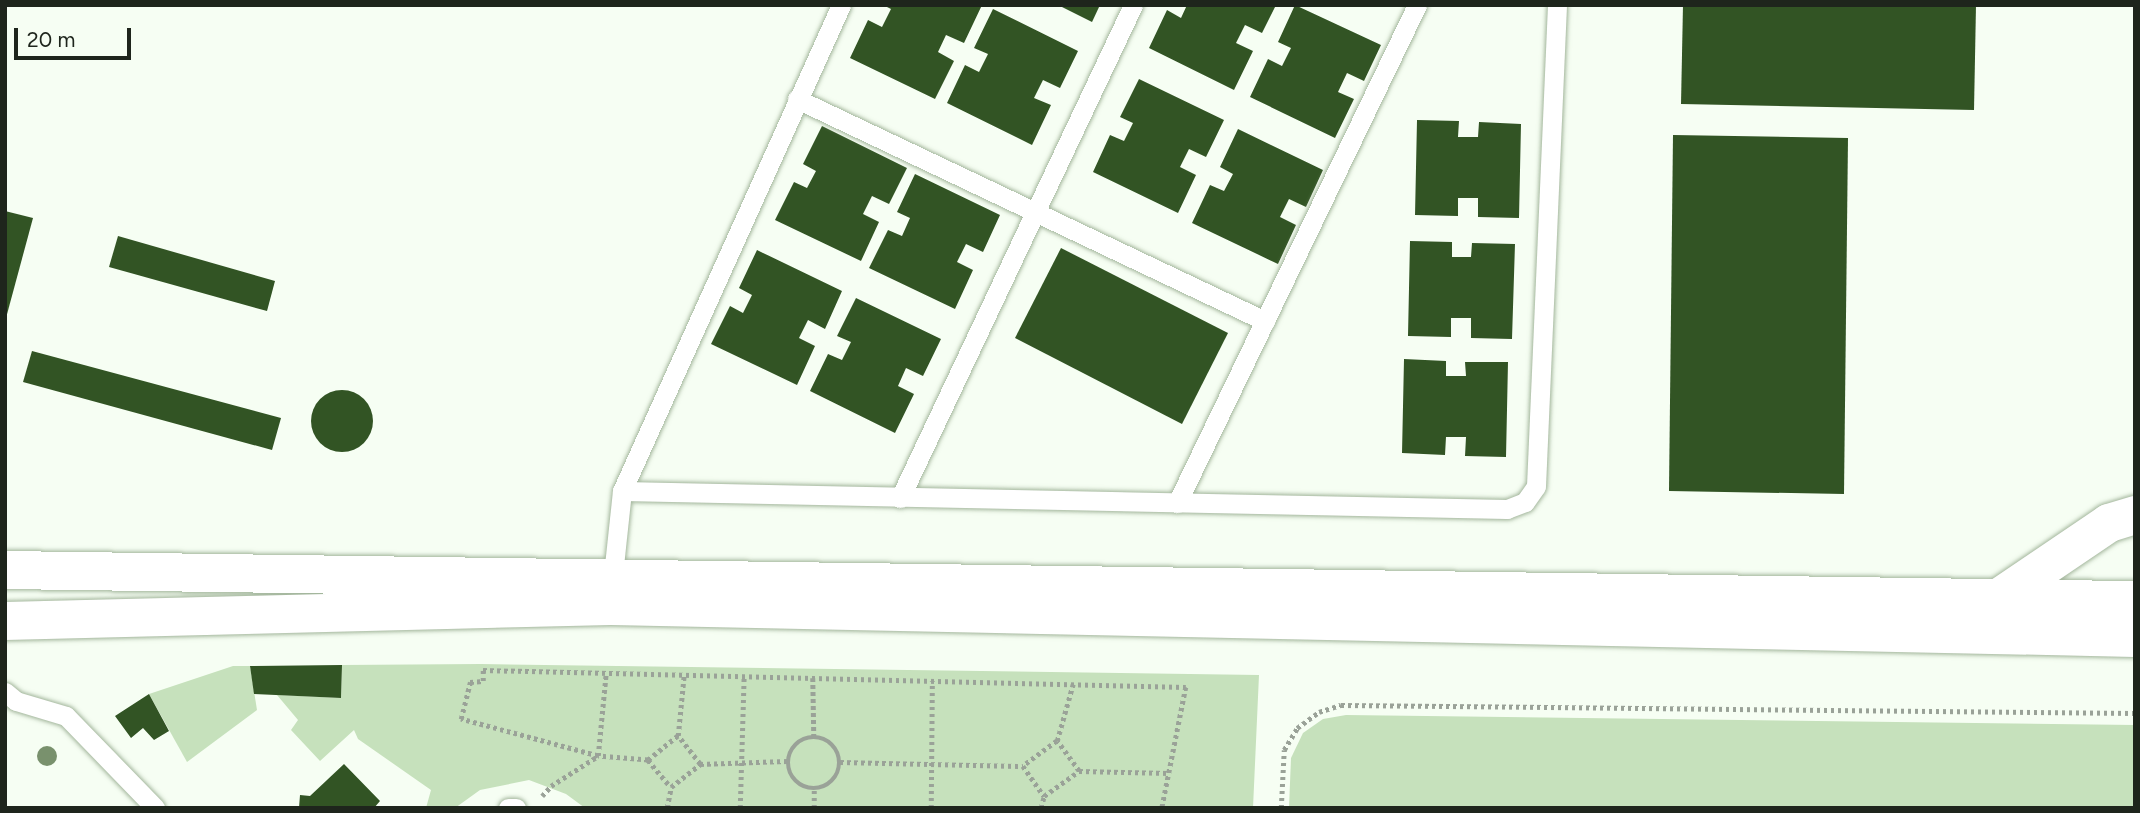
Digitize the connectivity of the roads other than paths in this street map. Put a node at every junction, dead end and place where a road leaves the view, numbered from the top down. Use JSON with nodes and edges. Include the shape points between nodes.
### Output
{"nodes":[{"id":1,"x":841,"y":5,"type":"edge"},
{"id":2,"x":1133,"y":5,"type":"edge"},
{"id":3,"x":1417,"y":5,"type":"edge"},
{"id":4,"x":1557,"y":5,"type":"edge"},
{"id":5,"x":797,"y":99,"type":"junction"},
{"id":6,"x":1036,"y":211,"type":"junction"},
{"id":7,"x":1265,"y":321,"type":"junction"},
{"id":8,"x":622,"y":491,"type":"junction"},
{"id":9,"x":900,"y":498,"type":"junction"},
{"id":10,"x":1177,"y":503,"type":"junction"},
{"id":11,"x":2135,"y":515,"type":"edge"},
{"id":12,"x":5,"y":570,"type":"edge"},
{"id":13,"x":612,"y":591,"type":"junction"},
{"id":14,"x":1997,"y":599,"type":"junction"},
{"id":15,"x":2135,"y":600,"type":"edge"},
{"id":16,"x":55,"y":619,"type":"junction"},
{"id":17,"x":5,"y":621,"type":"edge"},
{"id":18,"x":1945,"y":635,"type":"junction"},
{"id":19,"x":2135,"y":638,"type":"edge"},
{"id":20,"x":5,"y":651,"type":"edge"},
{"id":21,"x":9,"y":699,"type":"edge"},
{"id":22,"x":155,"y":808,"type":"edge"},
{"id":23,"x":508,"y":808,"type":"edge"},
{"id":24,"x":516,"y":808,"type":"edge"}],
"edges":[{"from":1,"to":5,"type":"lane"},
{"from":2,"to":6,"type":"lane"},
{"from":3,"to":7,"type":"lane"},
{"from":4,"to":10,"type":"lane","via":[[1536,486],[1525,502],[1507,509]]},
{"from":5,"to":6,"type":"lane"},
{"from":5,"to":8,"type":"lane"},
{"from":6,"to":7,"type":"lane"},
{"from":6,"to":9,"type":"lane"},
{"from":7,"to":10,"type":"lane"},
{"from":8,"to":9,"type":"lane"},
{"from":8,"to":13,"type":"lane"},
{"from":9,"to":10,"type":"lane"},
{"from":11,"to":14,"type":"main road","via":[[2109,523]]},
{"from":12,"to":13,"type":"main road"},
{"from":13,"to":14,"type":"main road"},
{"from":13,"to":16,"type":"main road"},
{"from":13,"to":18,"type":"main road"},
{"from":14,"to":15,"type":"main road"},
{"from":14,"to":18,"type":"main road"},
{"from":16,"to":17,"type":"main road"},
{"from":16,"to":20,"type":"main road","via":[[22,634]]},
{"from":18,"to":19,"type":"main road"},
{"from":21,"to":22,"type":"lane","via":[[66,716]]},
{"from":23,"to":24,"type":"lane"}]}
